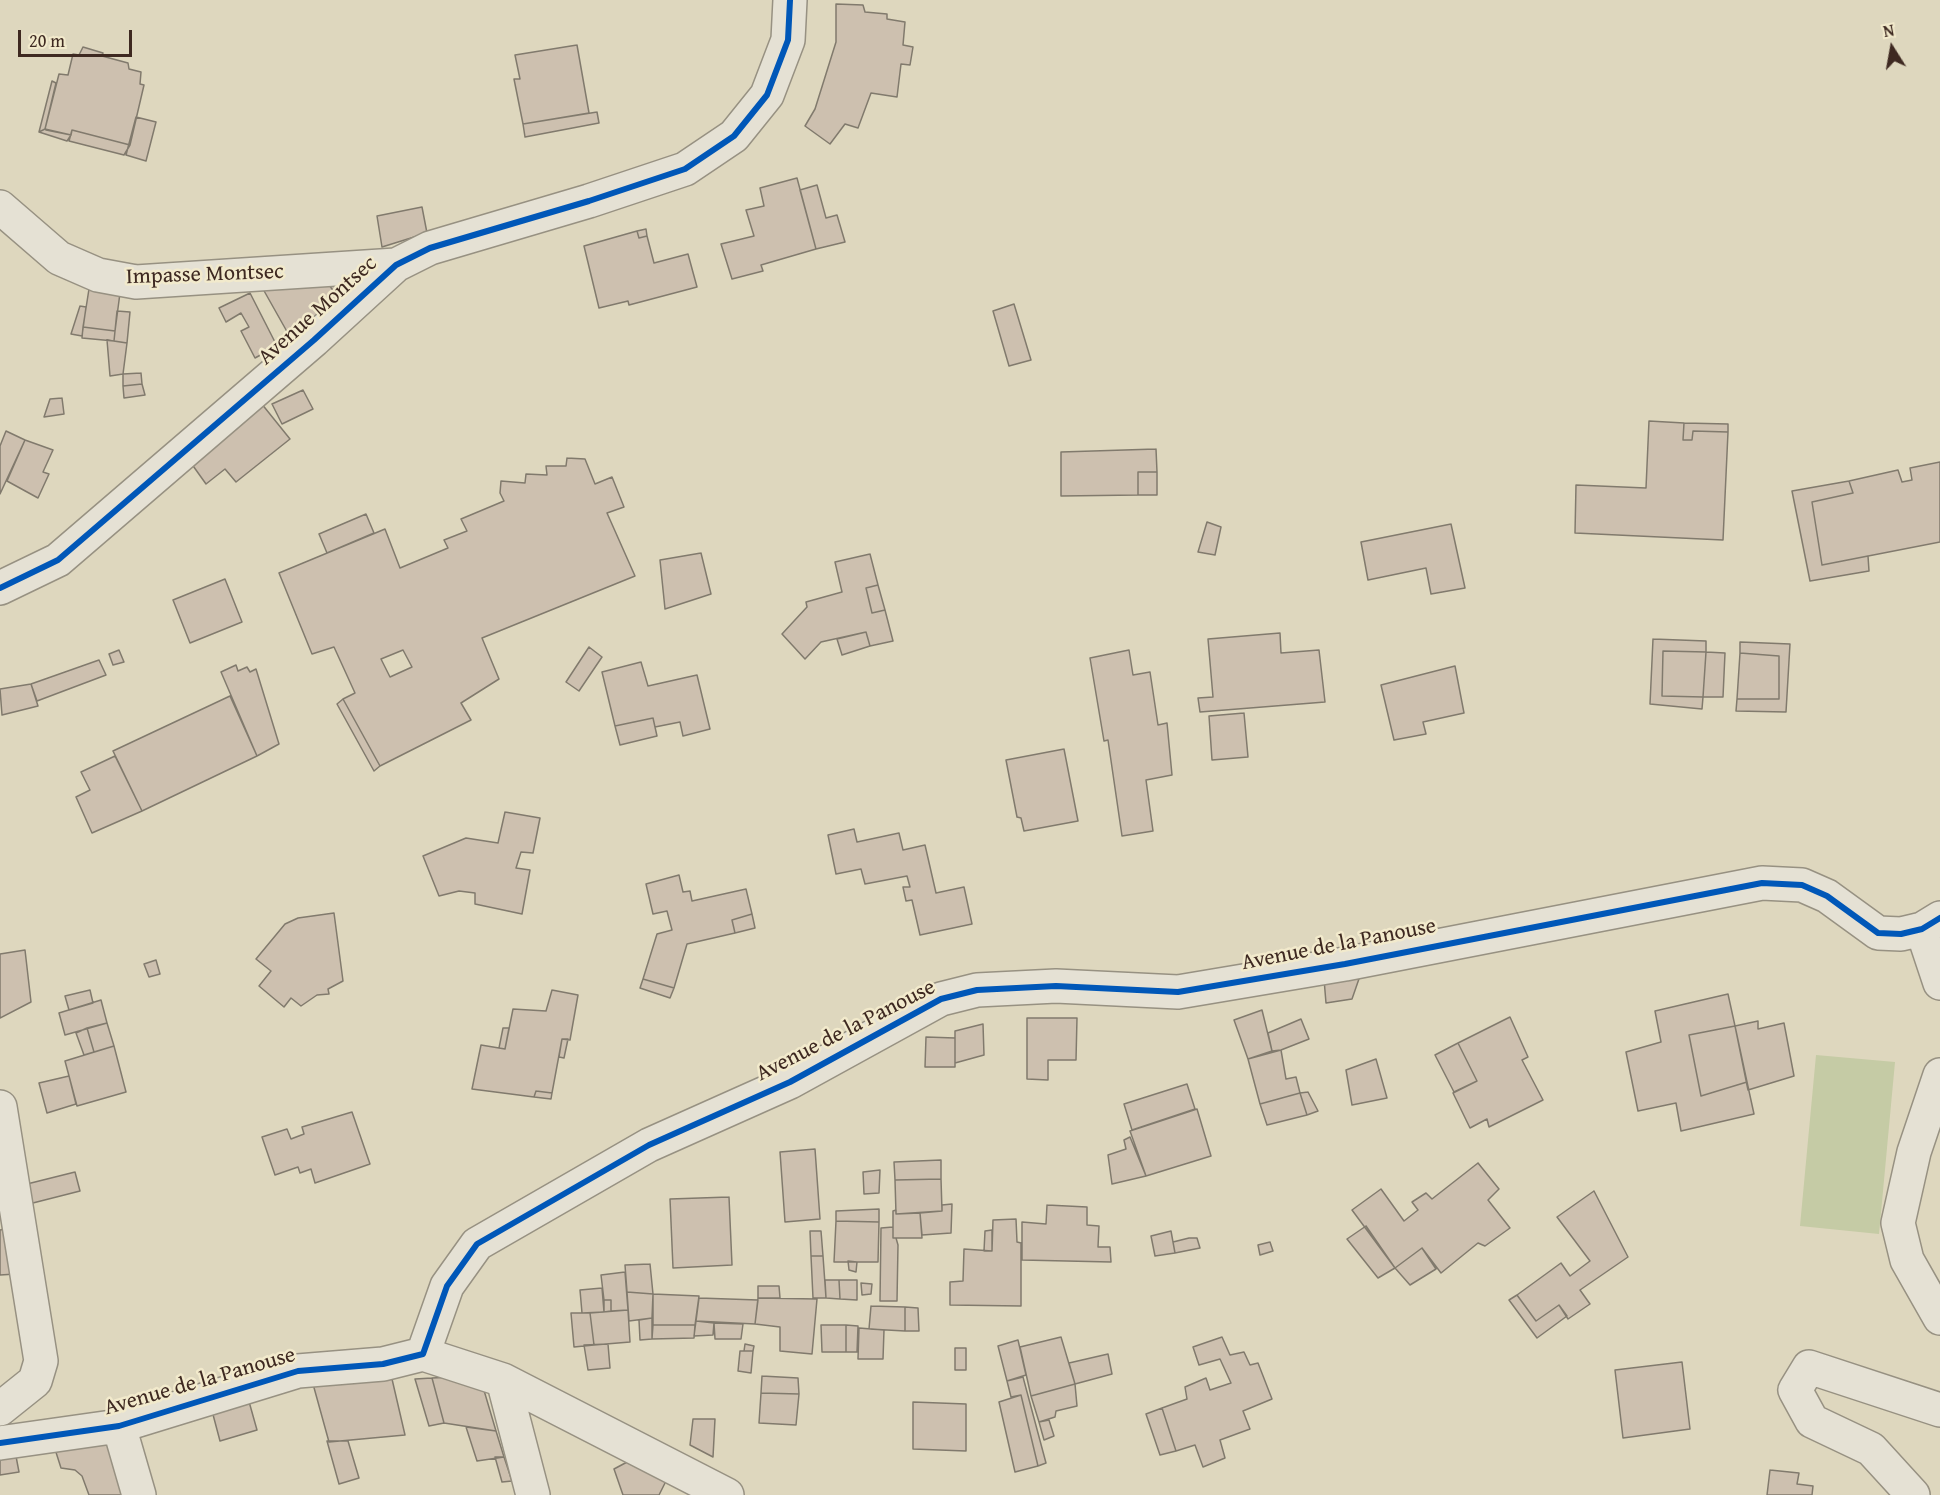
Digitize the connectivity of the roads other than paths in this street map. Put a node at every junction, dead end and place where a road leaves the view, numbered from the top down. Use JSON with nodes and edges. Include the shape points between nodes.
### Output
{"nodes":[{"id":1,"x":790,"y":0,"type":"edge"},
{"id":2,"x":0,"y":207,"type":"edge"},
{"id":3,"x":396,"y":265,"type":"junction"},
{"id":4,"x":0,"y":588,"type":"edge"},
{"id":5,"x":1931,"y":923,"type":"edge"},
{"id":6,"x":1940,"y":984,"type":"edge"},
{"id":7,"x":1940,"y":1075,"type":"edge"},
{"id":8,"x":0,"y":1107,"type":"edge"},
{"id":9,"x":1940,"y":1318,"type":"edge"},
{"id":10,"x":423,"y":1354,"type":"junction"},
{"id":11,"x":503,"y":1380,"type":"junction"},
{"id":12,"x":0,"y":1409,"type":"edge"},
{"id":13,"x":1940,"y":1410,"type":"edge"},
{"id":14,"x":119,"y":1426,"type":"junction"},
{"id":15,"x":0,"y":1443,"type":"edge"},
{"id":16,"x":139,"y":1495,"type":"edge"},
{"id":17,"x":533,"y":1495,"type":"edge"},
{"id":18,"x":727,"y":1495,"type":"edge"},
{"id":19,"x":1913,"y":1495,"type":"edge"}],
"edges":[{"from":1,"to":3,"type":"street","name":"Avenue Montsec","via":[[788,40],[767,95],[734,136],[685,169],[430,248]]},
{"from":2,"to":3,"type":"street","name":"Impasse Montsec","via":[[59,258],[98,275],[136,282]]},
{"from":3,"to":4,"type":"street","name":"Avenue Montsec","via":[[58,560]]},
{"from":5,"to":6,"type":"street"},
{"from":5,"to":10,"type":"street","name":"Avenue de la Panouse","via":[[1901,934],[1878,933],[1827,896],[1802,885],[1762,883],[1179,992],[1056,986],[977,990],[941,999],[790,1082],[649,1145],[477,1244],[447,1286]]},
{"from":7,"to":9,"type":"street","via":[[1914,1152],[1898,1223],[1907,1260]]},
{"from":8,"to":12,"type":"street","via":[[41,1361],[36,1381]]},
{"from":10,"to":11,"type":"street"},
{"from":10,"to":14,"type":"street","name":"Avenue de la Panouse","via":[[383,1364],[298,1371]]},
{"from":11,"to":17,"type":"street"},
{"from":11,"to":18,"type":"street"},
{"from":13,"to":19,"type":"street","via":[[1809,1367],[1795,1390],[1812,1421],[1871,1449]]},
{"from":14,"to":15,"type":"street","name":"Avenue de la Panouse"},
{"from":14,"to":16,"type":"street"}]}
